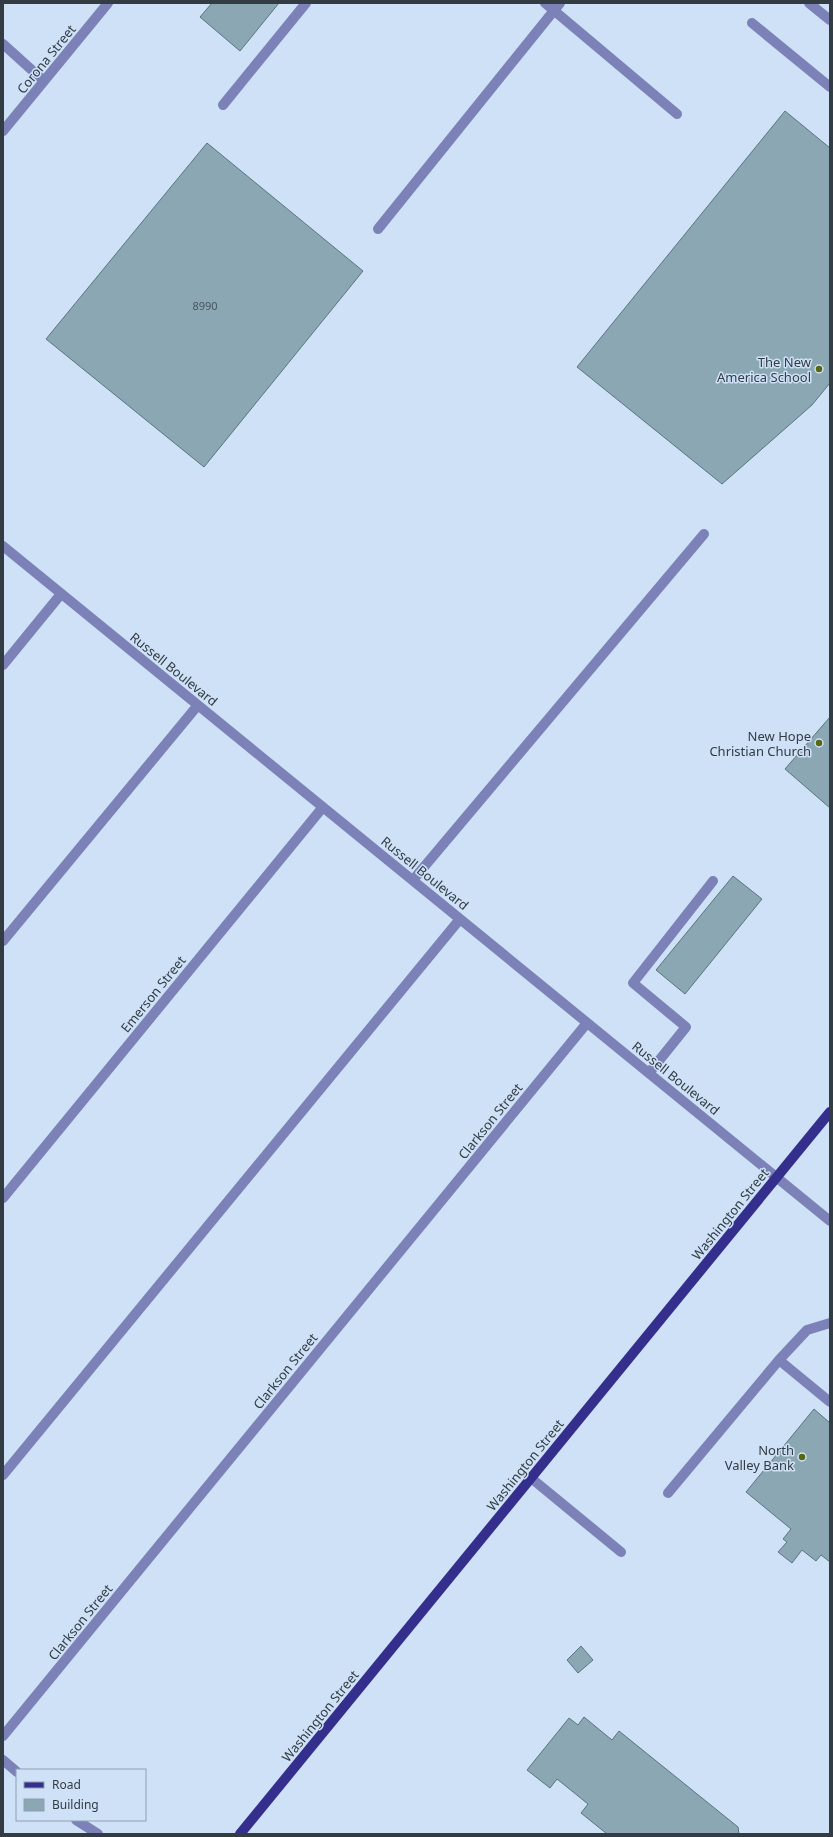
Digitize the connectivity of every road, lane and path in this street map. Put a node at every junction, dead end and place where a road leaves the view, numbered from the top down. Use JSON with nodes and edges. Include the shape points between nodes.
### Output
{"nodes":[{"id":1,"x":108,"y":3,"type":"edge"},
{"id":2,"x":306,"y":3,"type":"edge"},
{"id":3,"x":545,"y":3,"type":"edge"},
{"id":4,"x":809,"y":3,"type":"edge"},
{"id":5,"x":557,"y":7,"type":"edge"},
{"id":6,"x":830,"y":20,"type":"edge"},
{"id":7,"x":752,"y":23,"type":"dead end"},
{"id":8,"x":3,"y":44,"type":"edge"},
{"id":9,"x":44,"y":82,"type":"junction"},
{"id":10,"x":830,"y":87,"type":"edge"},
{"id":11,"x":223,"y":105,"type":"dead end"},
{"id":12,"x":677,"y":114,"type":"dead end"},
{"id":13,"x":3,"y":131,"type":"edge"},
{"id":14,"x":378,"y":229,"type":"dead end"},
{"id":15,"x":704,"y":534,"type":"dead end"},
{"id":16,"x":3,"y":546,"type":"edge"},
{"id":17,"x":61,"y":594,"type":"junction"},
{"id":18,"x":3,"y":665,"type":"edge"},
{"id":19,"x":198,"y":705,"type":"junction"},
{"id":20,"x":323,"y":807,"type":"junction"},
{"id":21,"x":413,"y":880,"type":"junction"},
{"id":22,"x":713,"y":881,"type":"dead end"},
{"id":23,"x":460,"y":919,"type":"junction"},
{"id":24,"x":3,"y":941,"type":"edge"},
{"id":25,"x":587,"y":1023,"type":"junction"},
{"id":26,"x":649,"y":1073,"type":"junction"},
{"id":27,"x":830,"y":1112,"type":"edge"},
{"id":28,"x":776,"y":1178,"type":"junction"},
{"id":29,"x":3,"y":1198,"type":"edge"},
{"id":30,"x":830,"y":1221,"type":"edge"},
{"id":31,"x":830,"y":1323,"type":"edge"},
{"id":32,"x":779,"y":1360,"type":"junction"},
{"id":33,"x":830,"y":1402,"type":"edge"},
{"id":34,"x":3,"y":1475,"type":"edge"},
{"id":35,"x":531,"y":1478,"type":"junction"},
{"id":36,"x":668,"y":1493,"type":"dead end"},
{"id":37,"x":621,"y":1552,"type":"dead end"},
{"id":38,"x":3,"y":1736,"type":"edge"},
{"id":39,"x":3,"y":1760,"type":"edge"},
{"id":40,"x":16,"y":1771,"type":"edge"},
{"id":41,"x":78,"y":1821,"type":"edge"},
{"id":42,"x":98,"y":1834,"type":"edge"},
{"id":43,"x":240,"y":1834,"type":"edge"}],
"edges":[{"from":1,"to":9,"type":"street","name":"Corona Street"},
{"from":2,"to":11,"type":"street"},
{"from":3,"to":5,"type":"street"},
{"from":4,"to":6,"type":"street"},
{"from":5,"to":12,"type":"street"},
{"from":5,"to":14,"type":"street"},
{"from":7,"to":10,"type":"street"},
{"from":8,"to":9,"type":"street"},
{"from":9,"to":13,"type":"street","name":"Corona Street"},
{"from":15,"to":21,"type":"street"},
{"from":16,"to":17,"type":"street","name":"Russell Boulevard"},
{"from":17,"to":18,"type":"street"},
{"from":17,"to":19,"type":"street","name":"Russell Boulevard"},
{"from":19,"to":20,"type":"street","name":"Russell Boulevard"},
{"from":19,"to":24,"type":"street"},
{"from":20,"to":21,"type":"street","name":"Russell Boulevard"},
{"from":20,"to":29,"type":"street","name":"Emerson Street"},
{"from":21,"to":23,"type":"street","name":"Russell Boulevard"},
{"from":22,"to":26,"type":"street","via":[[633,983],[686,1027]]},
{"from":23,"to":25,"type":"street","name":"Russell Boulevard"},
{"from":23,"to":34,"type":"street"},
{"from":25,"to":26,"type":"street","name":"Russell Boulevard"},
{"from":25,"to":38,"type":"street","name":"Clarkson Street"},
{"from":26,"to":28,"type":"street","name":"Russell Boulevard"},
{"from":27,"to":28,"type":"main road","name":"Washington Street"},
{"from":28,"to":30,"type":"street","name":"Russell Boulevard"},
{"from":28,"to":35,"type":"main road","name":"Washington Street"},
{"from":31,"to":32,"type":"street","via":[[807,1330]]},
{"from":32,"to":33,"type":"street"},
{"from":32,"to":36,"type":"street"},
{"from":35,"to":37,"type":"street"},
{"from":35,"to":43,"type":"main road","name":"Washington Street"},
{"from":39,"to":40,"type":"street"},
{"from":41,"to":42,"type":"street"}]}
